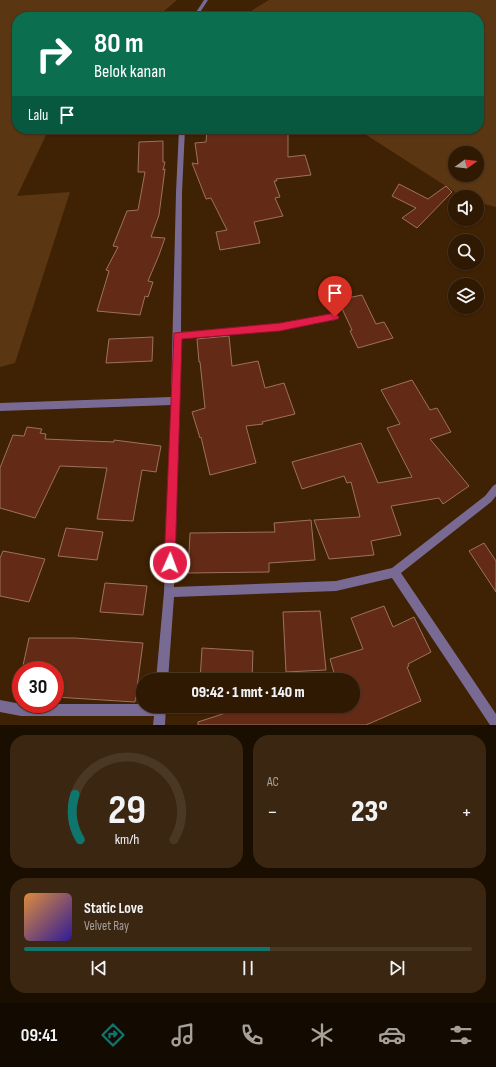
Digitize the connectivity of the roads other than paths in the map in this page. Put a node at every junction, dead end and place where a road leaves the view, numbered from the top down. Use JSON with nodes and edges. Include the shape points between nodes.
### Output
{"nodes":[{"id":1,"x":206,"y":0,"type":"edge"},
{"id":2,"x":198,"y":12,"type":"edge"},
{"id":3,"x":182,"y":134,"type":"edge"},
{"id":4,"x":335,"y":317,"type":"dead end"},
{"id":5,"x":177,"y":336,"type":"junction"},
{"id":6,"x":176,"y":401,"type":"junction"},
{"id":7,"x":0,"y":407,"type":"edge"},
{"id":8,"x":496,"y":489,"type":"edge"},
{"id":9,"x":394,"y":572,"type":"junction"},
{"id":10,"x":169,"y":592,"type":"junction"},
{"id":11,"x":163,"y":673,"type":"edge"},
{"id":12,"x":0,"y":706,"type":"edge"},
{"id":13,"x":136,"y":708,"type":"edge"},
{"id":14,"x":159,"y":713,"type":"edge"},
{"id":15,"x":496,"y":724,"type":"edge"},
{"id":16,"x":158,"y":725,"type":"edge"}],
"edges":[{"from":1,"to":2,"type":"street"},
{"from":3,"to":5,"type":"street"},
{"from":4,"to":5,"type":"street","via":[[280,327]]},
{"from":5,"to":6,"type":"street"},
{"from":6,"to":7,"type":"street"},
{"from":6,"to":10,"type":"street"},
{"from":8,"to":9,"type":"street","via":[[488,499]]},
{"from":9,"to":10,"type":"street","via":[[336,586]]},
{"from":9,"to":15,"type":"street"},
{"from":10,"to":11,"type":"street"},
{"from":12,"to":13,"type":"street","via":[[21,710]]},
{"from":14,"to":16,"type":"street"}]}
